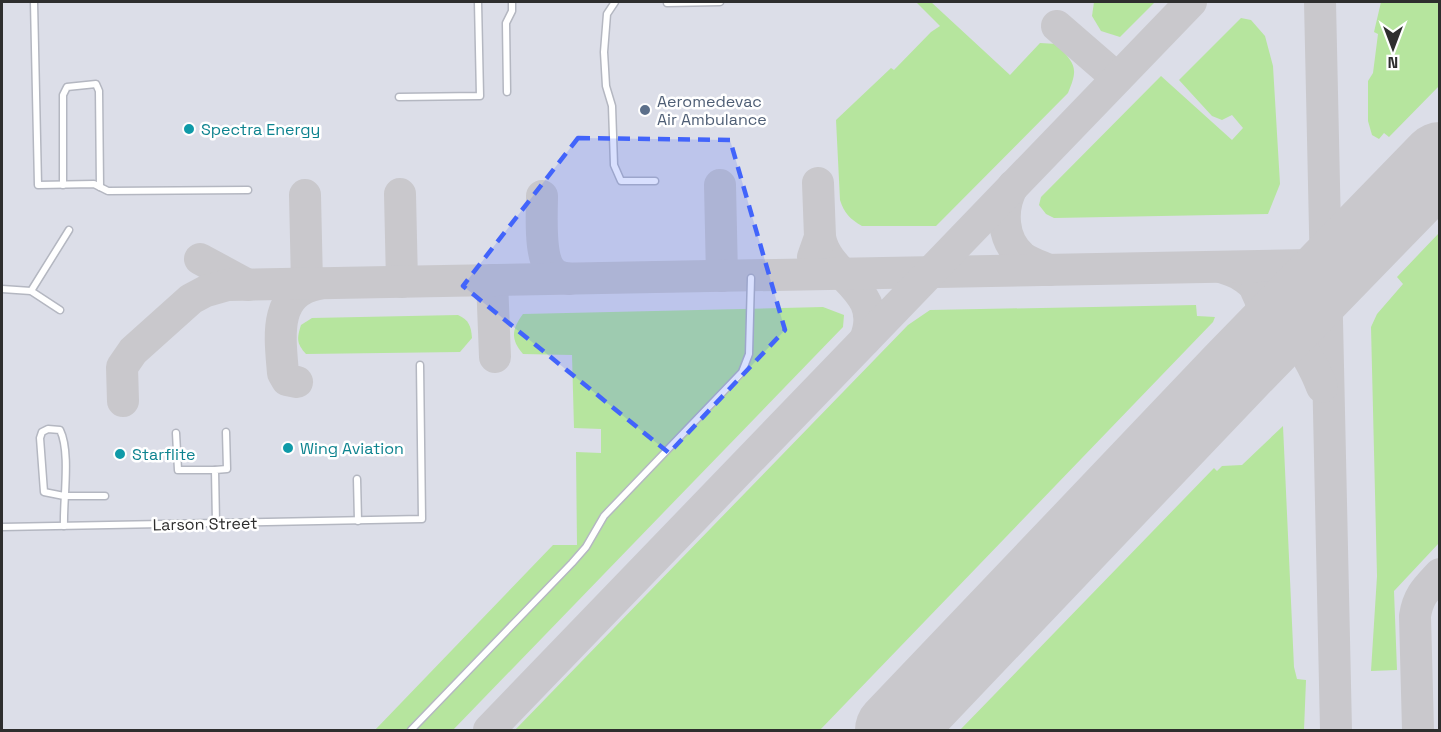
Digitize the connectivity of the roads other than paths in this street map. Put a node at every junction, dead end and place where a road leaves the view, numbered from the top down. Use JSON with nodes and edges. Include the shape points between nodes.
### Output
{"nodes":[{"id":1,"x":34,"y":2,"type":"edge"},
{"id":2,"x":478,"y":2,"type":"edge"},
{"id":3,"x":512,"y":2,"type":"edge"},
{"id":4,"x":615,"y":2,"type":"edge"},
{"id":5,"x":720,"y":2,"type":"edge"},
{"id":6,"x":667,"y":3,"type":"dead end"},
{"id":7,"x":507,"y":92,"type":"dead end"},
{"id":8,"x":399,"y":97,"type":"dead end"},
{"id":9,"x":655,"y":181,"type":"dead end"},
{"id":10,"x":63,"y":185,"type":"junction"},
{"id":11,"x":100,"y":188,"type":"junction"},
{"id":12,"x":248,"y":190,"type":"dead end"},
{"id":13,"x":69,"y":230,"type":"dead end"},
{"id":14,"x":751,"y":278,"type":"dead end"},
{"id":15,"x":2,"y":289,"type":"edge"},
{"id":16,"x":31,"y":291,"type":"junction"},
{"id":17,"x":60,"y":310,"type":"dead end"},
{"id":18,"x":420,"y":365,"type":"dead end"},
{"id":19,"x":226,"y":432,"type":"dead end"},
{"id":20,"x":176,"y":433,"type":"dead end"},
{"id":21,"x":215,"y":470,"type":"junction"},
{"id":22,"x":357,"y":479,"type":"dead end"},
{"id":23,"x":64,"y":496,"type":"junction"},
{"id":24,"x":105,"y":496,"type":"dead end"},
{"id":25,"x":358,"y":521,"type":"junction"},
{"id":26,"x":216,"y":523,"type":"junction"},
{"id":27,"x":64,"y":526,"type":"junction"},
{"id":28,"x":2,"y":527,"type":"edge"},
{"id":29,"x":411,"y":730,"type":"edge"}],
"edges":[{"from":1,"to":10,"type":"lane","via":[[38,185]]},
{"from":2,"to":8,"type":"lane","via":[[480,96]]},
{"from":3,"to":7,"type":"lane","via":[[506,23]]},
{"from":4,"to":9,"type":"lane","via":[[607,14],[604,52],[606,86],[612,106],[614,165],[621,181]]},
{"from":5,"to":6,"type":"lane"},
{"from":10,"to":11,"type":"lane","via":[[94,184]]},
{"from":10,"to":11,"type":"lane","via":[[63,95],[67,87],[96,84]]},
{"from":11,"to":12,"type":"lane"},
{"from":13,"to":16,"type":"lane"},
{"from":14,"to":29,"type":"lane","via":[[749,354],[742,372],[604,516],[572,563]]},
{"from":15,"to":16,"type":"lane"},
{"from":16,"to":17,"type":"lane"},
{"from":18,"to":25,"type":"lane","name":"Larson Street","via":[[422,519]]},
{"from":19,"to":21,"type":"lane","via":[[227,469]]},
{"from":20,"to":21,"type":"lane","via":[[178,470]]},
{"from":21,"to":26,"type":"lane"},
{"from":22,"to":25,"type":"lane"},
{"from":23,"to":23,"type":"lane","via":[[65,440],[60,430],[48,429],[40,438],[44,492]]},
{"from":23,"to":24,"type":"lane"},
{"from":23,"to":27,"type":"lane"},
{"from":25,"to":26,"type":"lane","name":"Larson Street"},
{"from":26,"to":27,"type":"lane","name":"Larson Street"},
{"from":27,"to":28,"type":"lane","name":"Larson Street"}]}
